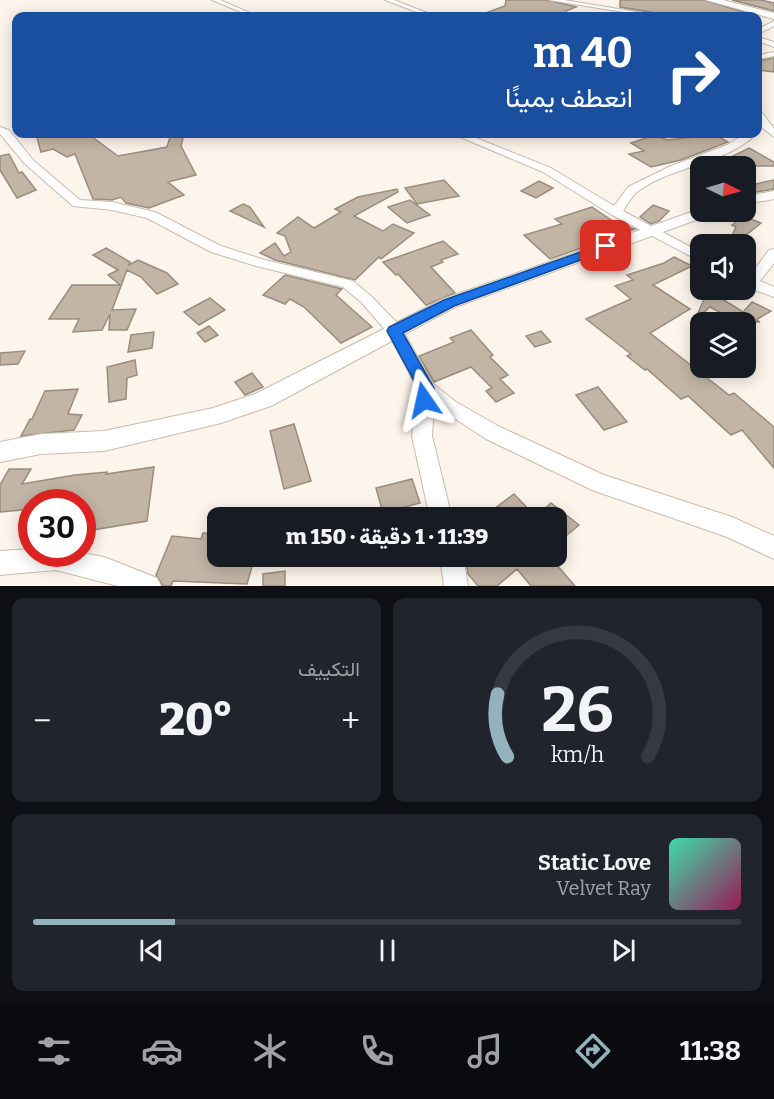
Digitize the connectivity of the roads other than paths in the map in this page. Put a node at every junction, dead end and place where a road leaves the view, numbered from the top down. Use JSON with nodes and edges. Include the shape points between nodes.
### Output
{"nodes":[{"id":1,"x":215,"y":0,"type":"edge"},
{"id":2,"x":388,"y":0,"type":"edge"},
{"id":3,"x":552,"y":0,"type":"edge"},
{"id":4,"x":711,"y":0,"type":"edge"},
{"id":5,"x":594,"y":8,"type":"junction"},
{"id":6,"x":244,"y":12,"type":"edge"},
{"id":7,"x":421,"y":12,"type":"edge"},
{"id":8,"x":585,"y":12,"type":"dead end"},
{"id":9,"x":624,"y":12,"type":"edge"},
{"id":10,"x":758,"y":12,"type":"edge"},
{"id":11,"x":0,"y":130,"type":"edge"},
{"id":12,"x":468,"y":138,"type":"edge"},
{"id":13,"x":745,"y":138,"type":"edge"},
{"id":14,"x":774,"y":195,"type":"edge"},
{"id":15,"x":756,"y":198,"type":"edge"},
{"id":16,"x":616,"y":212,"type":"junction"},
{"id":17,"x":690,"y":217,"type":"edge"},
{"id":18,"x":651,"y":230,"type":"junction"},
{"id":19,"x":690,"y":251,"type":"edge"},
{"id":20,"x":774,"y":253,"type":"edge"},
{"id":21,"x":756,"y":273,"type":"edge"},
{"id":22,"x":756,"y":285,"type":"edge"},
{"id":23,"x":774,"y":292,"type":"edge"},
{"id":24,"x":395,"y":331,"type":"junction"},
{"id":25,"x":426,"y":388,"type":"junction"},
{"id":26,"x":0,"y":452,"type":"edge"},
{"id":27,"x":438,"y":507,"type":"edge"},
{"id":28,"x":774,"y":548,"type":"edge"},
{"id":29,"x":0,"y":563,"type":"edge"},
{"id":30,"x":453,"y":567,"type":"edge"},
{"id":31,"x":149,"y":586,"type":"edge"},
{"id":32,"x":456,"y":586,"type":"edge"}],
"edges":[{"from":1,"to":6,"type":"street"},
{"from":2,"to":7,"type":"street"},
{"from":3,"to":5,"type":"street"},
{"from":4,"to":10,"type":"main road"},
{"from":5,"to":8,"type":"street"},
{"from":5,"to":9,"type":"street"},
{"from":11,"to":24,"type":"street","via":[[77,202],[151,215],[216,249],[348,284]]},
{"from":12,"to":16,"type":"street","via":[[547,170]]},
{"from":13,"to":16,"type":"street","via":[[632,190]]},
{"from":14,"to":15,"type":"street"},
{"from":16,"to":18,"type":"street"},
{"from":17,"to":18,"type":"street"},
{"from":18,"to":19,"type":"street"},
{"from":18,"to":24,"type":"street","via":[[449,303]]},
{"from":20,"to":21,"type":"street"},
{"from":22,"to":23,"type":"street"},
{"from":24,"to":25,"type":"street"},
{"from":24,"to":26,"type":"street","via":[[262,400],[213,417],[104,441],[41,444]]},
{"from":25,"to":27,"type":"street","via":[[422,436]]},
{"from":25,"to":28,"type":"street","via":[[449,407],[598,483],[732,528]]},
{"from":29,"to":31,"type":"street","via":[[56,559],[104,569]]},
{"from":30,"to":32,"type":"street"}]}
